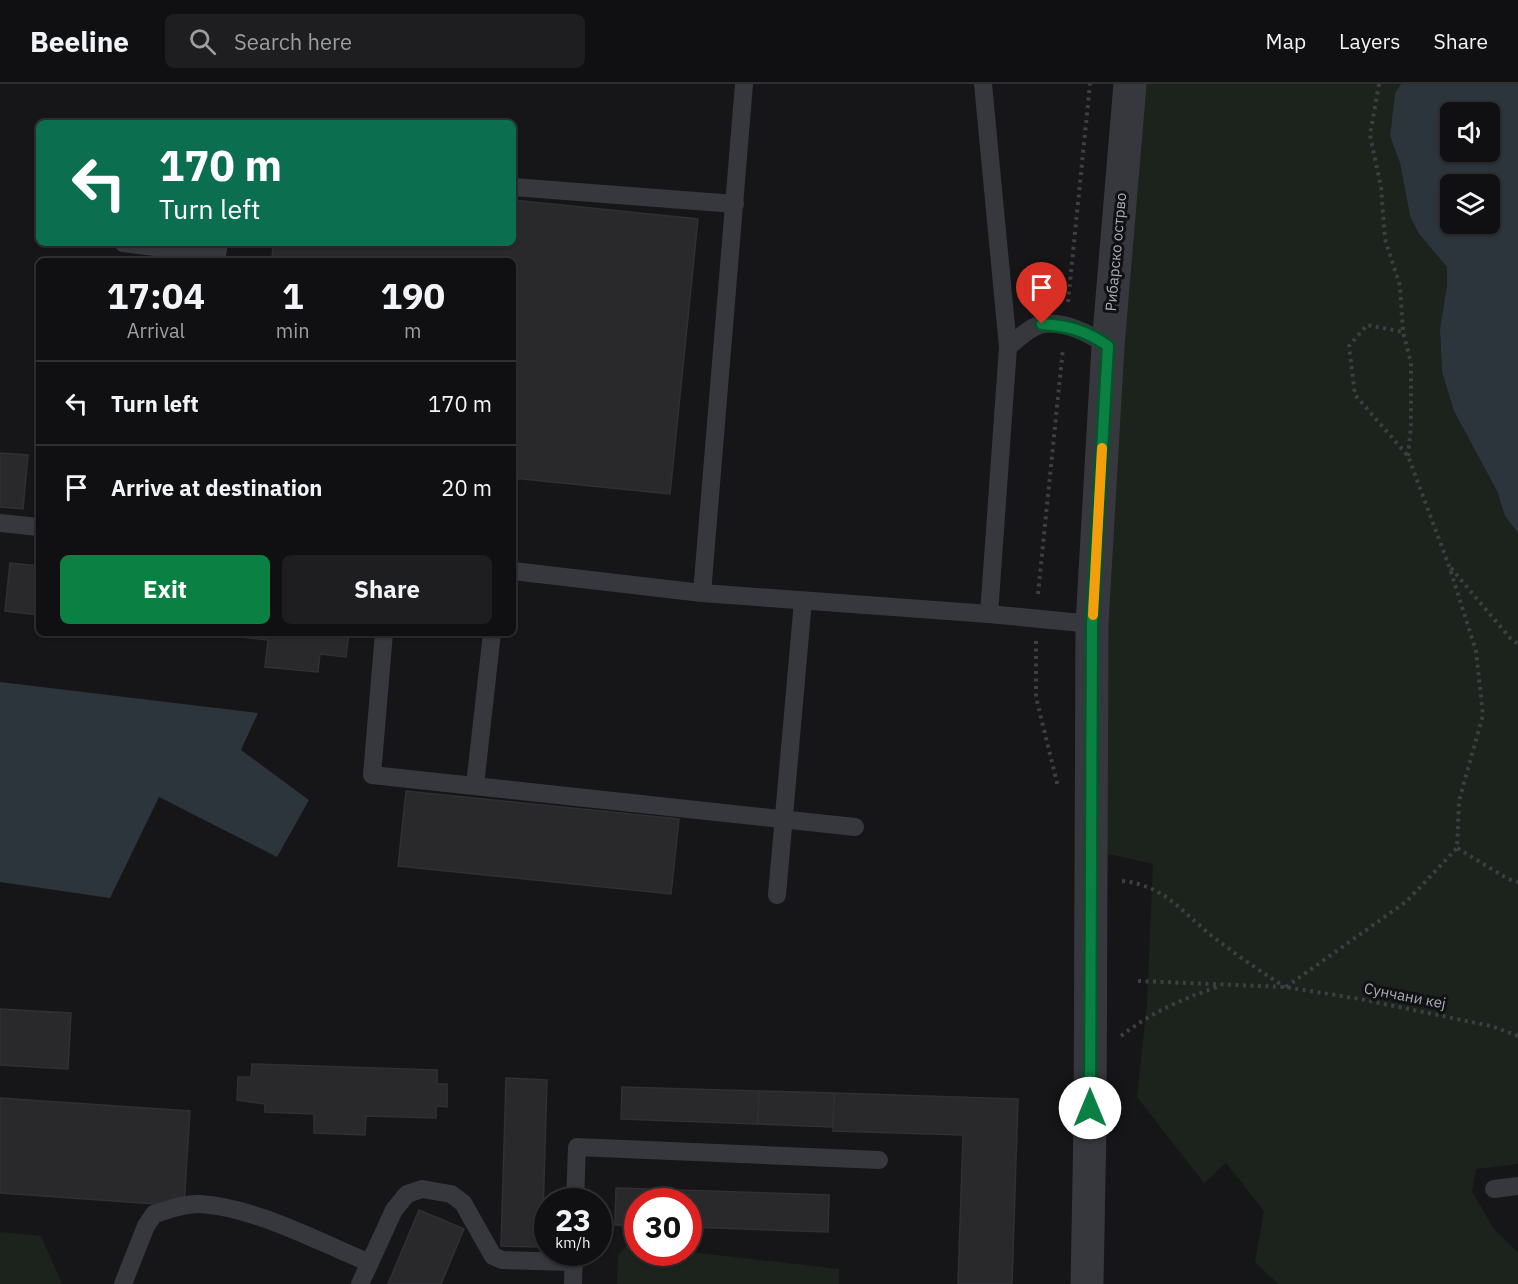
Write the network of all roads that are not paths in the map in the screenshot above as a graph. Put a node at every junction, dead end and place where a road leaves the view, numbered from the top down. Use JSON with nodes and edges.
{"nodes":[{"id":1,"x":744,"y":84,"type":"edge"},
{"id":2,"x":983,"y":84,"type":"edge"},
{"id":3,"x":1130,"y":84,"type":"edge"},
{"id":4,"x":516,"y":187,"type":"edge"},
{"id":5,"x":735,"y":204,"type":"junction"},
{"id":6,"x":146,"y":246,"type":"edge"},
{"id":7,"x":218,"y":246,"type":"edge"},
{"id":8,"x":1108,"y":346,"type":"junction"},
{"id":9,"x":1008,"y":347,"type":"junction"},
{"id":10,"x":0,"y":523,"type":"edge"},
{"id":11,"x":36,"y":527,"type":"edge"},
{"id":12,"x":516,"y":571,"type":"edge"},
{"id":13,"x":702,"y":593,"type":"junction"},
{"id":14,"x":803,"y":601,"type":"junction"},
{"id":15,"x":989,"y":614,"type":"junction"},
{"id":16,"x":1092,"y":624,"type":"junction"},
{"id":17,"x":384,"y":636,"type":"edge"},
{"id":18,"x":492,"y":636,"type":"edge"},
{"id":19,"x":475,"y":785,"type":"junction"},
{"id":20,"x":785,"y":819,"type":"junction"},
{"id":21,"x":855,"y":827,"type":"dead end"},
{"id":22,"x":777,"y":895,"type":"dead end"},
{"id":23,"x":879,"y":1160,"type":"dead end"},
{"id":24,"x":1518,"y":1186,"type":"edge"},
{"id":25,"x":576,"y":1188,"type":"edge"},
{"id":26,"x":1494,"y":1189,"type":"dead end"},
{"id":27,"x":534,"y":1259,"type":"edge"},
{"id":28,"x":370,"y":1263,"type":"junction"},
{"id":29,"x":573,"y":1266,"type":"edge"},
{"id":30,"x":123,"y":1284,"type":"edge"},
{"id":31,"x":360,"y":1284,"type":"edge"},
{"id":32,"x":573,"y":1284,"type":"edge"},
{"id":33,"x":1087,"y":1284,"type":"edge"}],
"edges":[{"from":1,"to":5,"type":"lane"},
{"from":2,"to":9,"type":"lane"},
{"from":3,"to":8,"type":"street","name":"Рибарско острво"},
{"from":4,"to":5,"type":"lane"},
{"from":5,"to":13,"type":"lane"},
{"from":6,"to":7,"type":"lane"},
{"from":8,"to":9,"type":"lane"},
{"from":8,"to":16,"type":"street","name":"Рибарско острво"},
{"from":9,"to":15,"type":"lane"},
{"from":10,"to":11,"type":"lane"},
{"from":12,"to":13,"type":"lane"},
{"from":13,"to":14,"type":"lane"},
{"from":14,"to":15,"type":"lane"},
{"from":14,"to":20,"type":"lane"},
{"from":15,"to":16,"type":"lane"},
{"from":16,"to":33,"type":"street","name":"Рибарско острво"},
{"from":17,"to":19,"type":"lane"},
{"from":18,"to":19,"type":"lane"},
{"from":19,"to":20,"type":"lane"},
{"from":20,"to":21,"type":"lane"},
{"from":20,"to":22,"type":"lane"},
{"from":23,"to":25,"type":"lane"},
{"from":24,"to":26,"type":"lane"},
{"from":27,"to":28,"type":"lane"},
{"from":28,"to":30,"type":"lane"},
{"from":28,"to":31,"type":"lane"},
{"from":29,"to":32,"type":"lane"}]}
